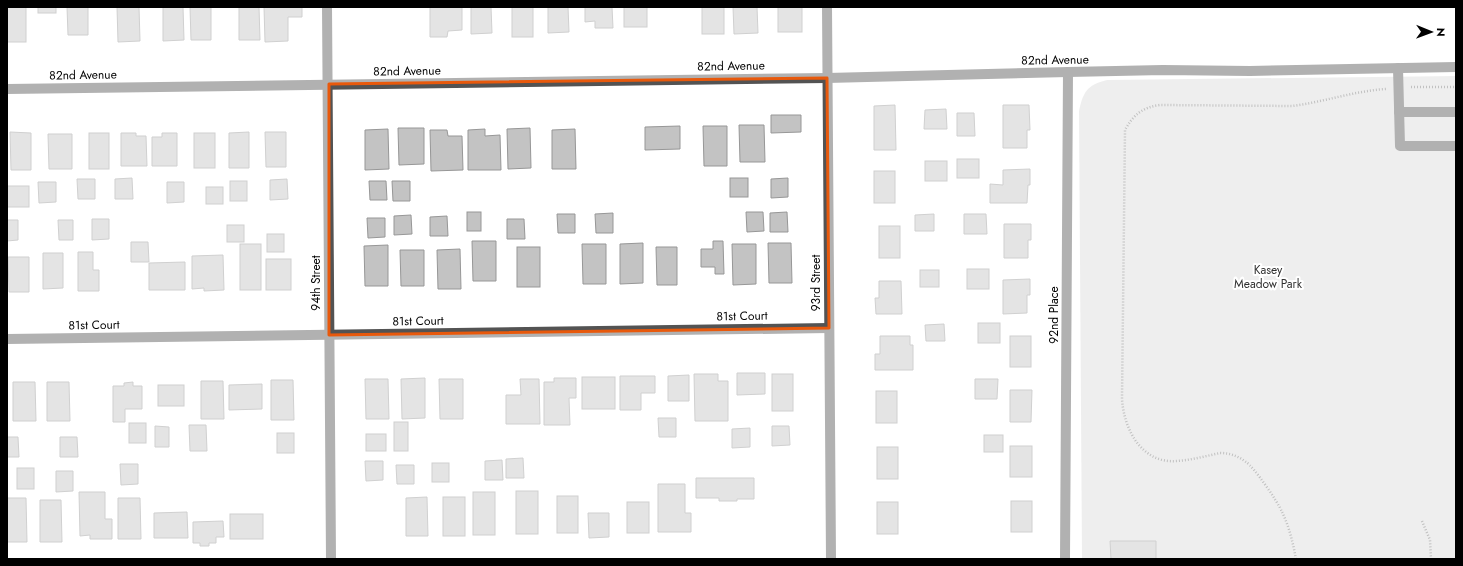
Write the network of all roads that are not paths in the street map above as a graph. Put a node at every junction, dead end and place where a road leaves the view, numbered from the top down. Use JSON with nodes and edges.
{"nodes":[{"id":1,"x":327,"y":7,"type":"edge"},
{"id":2,"x":826,"y":7,"type":"edge"},
{"id":3,"x":1456,"y":67,"type":"edge"},
{"id":4,"x":1398,"y":68,"type":"junction"},
{"id":5,"x":1068,"y":72,"type":"junction"},
{"id":6,"x":827,"y":78,"type":"junction"},
{"id":7,"x":328,"y":84,"type":"junction"},
{"id":8,"x":7,"y":88,"type":"edge"},
{"id":9,"x":1399,"y":112,"type":"junction"},
{"id":10,"x":1456,"y":112,"type":"edge"},
{"id":11,"x":1456,"y":146,"type":"edge"},
{"id":12,"x":829,"y":328,"type":"junction"},
{"id":13,"x":329,"y":335,"type":"junction"},
{"id":14,"x":7,"y":339,"type":"edge"},
{"id":15,"x":331,"y":559,"type":"edge"},
{"id":16,"x":831,"y":559,"type":"edge"},
{"id":17,"x":1065,"y":559,"type":"edge"}],
"edges":[{"from":1,"to":7,"type":"street","name":"94th Street"},
{"from":2,"to":6,"type":"street","name":"93rd Street"},
{"from":3,"to":4,"type":"street","name":"82nd Avenue"},
{"from":4,"to":5,"type":"street","name":"82nd Avenue"},
{"from":4,"to":9,"type":"street"},
{"from":5,"to":6,"type":"street","name":"82nd Avenue"},
{"from":5,"to":17,"type":"street","name":"92nd Place"},
{"from":6,"to":7,"type":"street","name":"82nd Avenue"},
{"from":6,"to":12,"type":"street","name":"93rd Street"},
{"from":7,"to":8,"type":"street","name":"82nd Avenue"},
{"from":7,"to":13,"type":"street","name":"94th Street"},
{"from":9,"to":10,"type":"street"},
{"from":9,"to":11,"type":"street"},
{"from":12,"to":13,"type":"street","name":"81st Court"},
{"from":12,"to":16,"type":"street","name":"93rd Street"},
{"from":13,"to":14,"type":"street","name":"81st Court"},
{"from":13,"to":15,"type":"street","name":"94th Street"}]}
